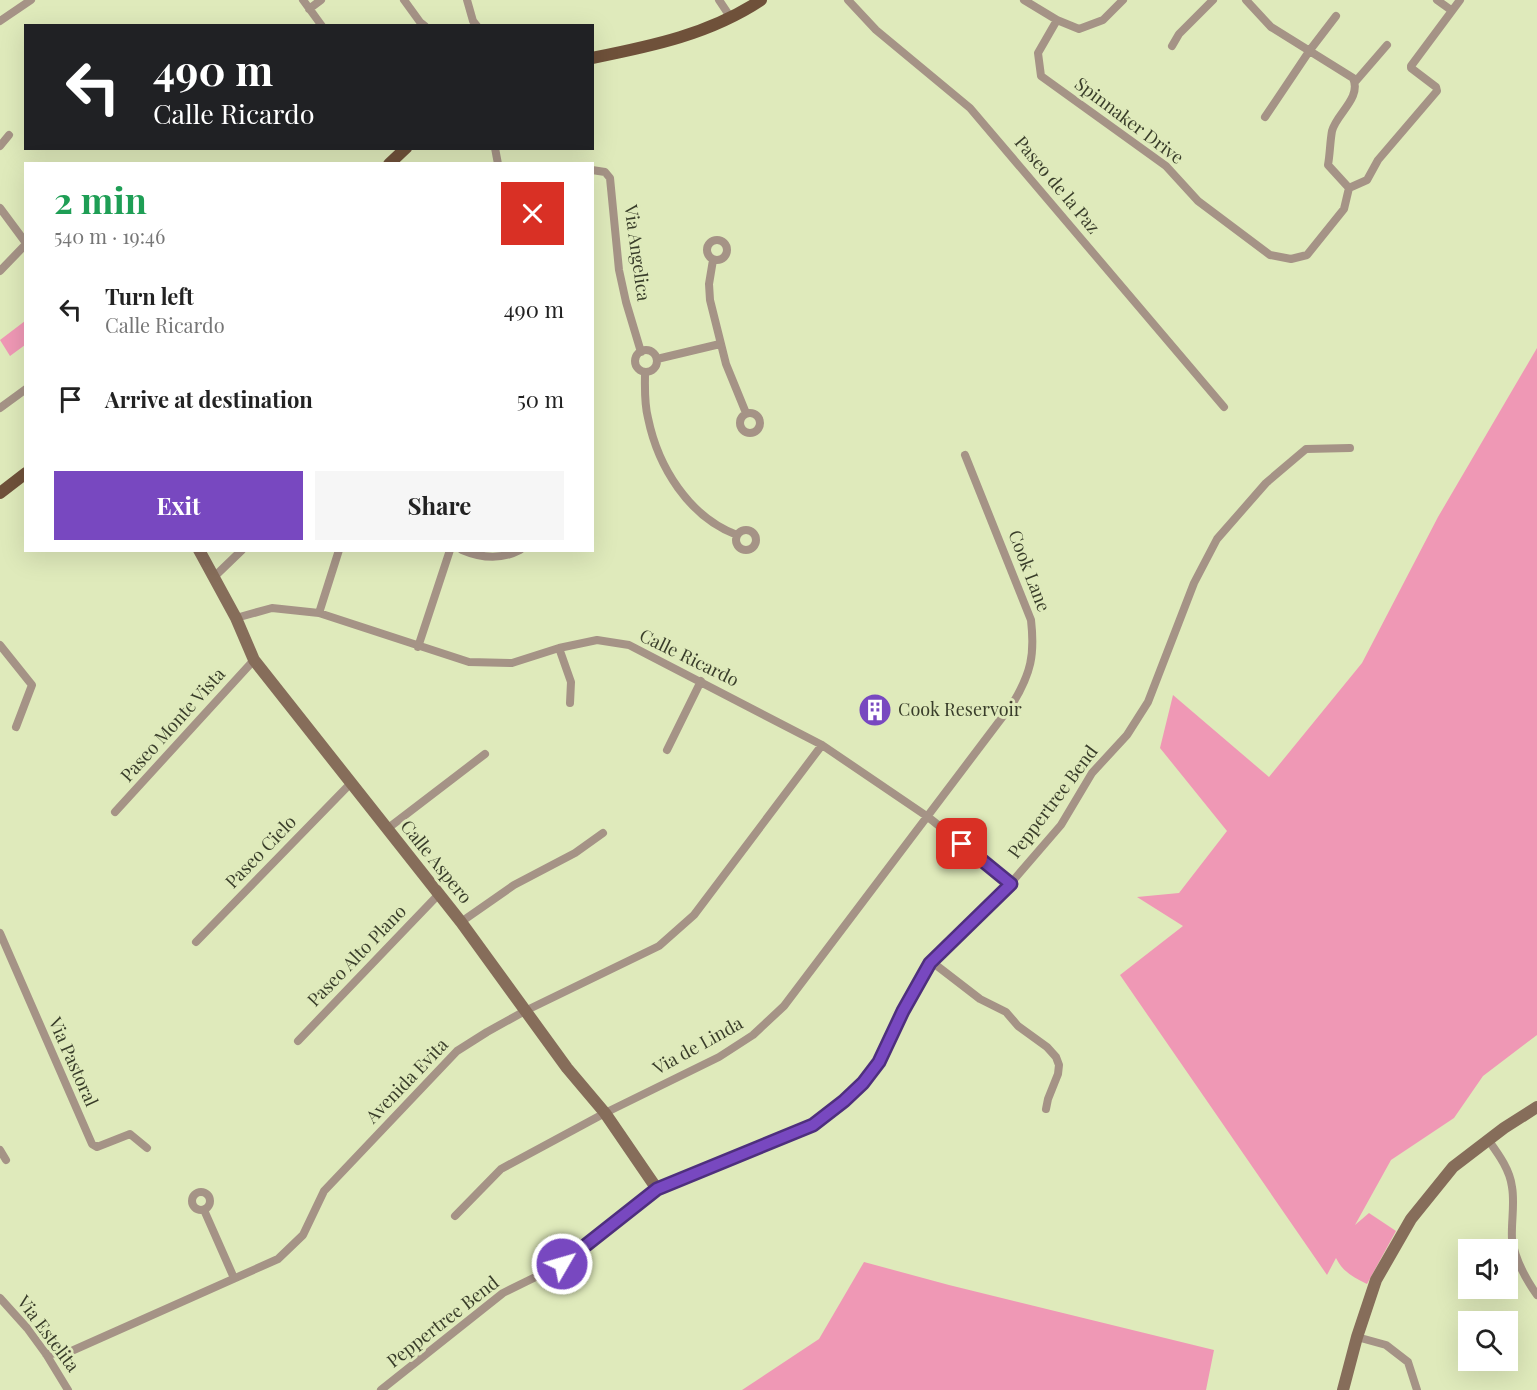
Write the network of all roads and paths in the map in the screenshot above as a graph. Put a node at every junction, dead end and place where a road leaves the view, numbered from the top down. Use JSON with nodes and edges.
{"nodes":[{"id":1,"x":31,"y":0,"type":"edge"},
{"id":2,"x":303,"y":0,"type":"edge"},
{"id":3,"x":321,"y":0,"type":"edge"},
{"id":4,"x":404,"y":0,"type":"edge"},
{"id":5,"x":467,"y":0,"type":"edge"},
{"id":6,"x":719,"y":0,"type":"edge"},
{"id":7,"x":761,"y":0,"type":"edge"},
{"id":8,"x":848,"y":0,"type":"edge"},
{"id":9,"x":1024,"y":0,"type":"edge"},
{"id":10,"x":1123,"y":0,"type":"edge"},
{"id":11,"x":1213,"y":0,"type":"edge"},
{"id":12,"x":1246,"y":0,"type":"edge"},
{"id":13,"x":1437,"y":0,"type":"edge"},
{"id":14,"x":1460,"y":0,"type":"edge"},
{"id":15,"x":309,"y":9,"type":"junction"},
{"id":16,"x":1451,"y":10,"type":"junction"},
{"id":17,"x":1336,"y":16,"type":"dead end"},
{"id":18,"x":731,"y":18,"type":"junction"},
{"id":19,"x":1057,"y":20,"type":"junction"},
{"id":20,"x":0,"y":21,"type":"edge"},
{"id":21,"x":320,"y":24,"type":"edge"},
{"id":22,"x":422,"y":24,"type":"edge"},
{"id":23,"x":474,"y":24,"type":"edge"},
{"id":24,"x":1387,"y":45,"type":"dead end"},
{"id":25,"x":1172,"y":46,"type":"dead end"},
{"id":26,"x":1310,"y":50,"type":"junction"},
{"id":27,"x":594,"y":58,"type":"edge"},
{"id":28,"x":1355,"y":82,"type":"junction"},
{"id":29,"x":1265,"y":117,"type":"dead end"},
{"id":30,"x":9,"y":135,"type":"dead end"},
{"id":31,"x":0,"y":146,"type":"edge"},
{"id":32,"x":404,"y":150,"type":"edge"},
{"id":33,"x":390,"y":162,"type":"edge"},
{"id":34,"x":594,"y":170,"type":"edge"},
{"id":35,"x":1349,"y":188,"type":"junction"},
{"id":36,"x":0,"y":208,"type":"edge"},
{"id":37,"x":24,"y":240,"type":"edge"},
{"id":38,"x":24,"y":245,"type":"edge"},
{"id":39,"x":713,"y":260,"type":"dead end"},
{"id":40,"x":0,"y":271,"type":"edge"},
{"id":41,"x":720,"y":344,"type":"junction"},
{"id":42,"x":641,"y":352,"type":"junction"},
{"id":43,"x":657,"y":359,"type":"junction"},
{"id":44,"x":645,"y":372,"type":"junction"},
{"id":45,"x":24,"y":390,"type":"edge"},
{"id":46,"x":1224,"y":407,"type":"dead end"},
{"id":47,"x":0,"y":408,"type":"edge"},
{"id":48,"x":746,"y":413,"type":"dead end"},
{"id":49,"x":1350,"y":448,"type":"dead end"},
{"id":50,"x":965,"y":455,"type":"dead end"},
{"id":51,"x":24,"y":475,"type":"edge"},
{"id":52,"x":0,"y":493,"type":"edge"},
{"id":53,"x":737,"y":535,"type":"dead end"},
{"id":54,"x":200,"y":552,"type":"edge"},
{"id":55,"x":240,"y":552,"type":"edge"},
{"id":56,"x":338,"y":552,"type":"edge"},
{"id":57,"x":449,"y":552,"type":"edge"},
{"id":58,"x":467,"y":552,"type":"edge"},
{"id":59,"x":516,"y":552,"type":"edge"},
{"id":60,"x":214,"y":577,"type":"junction"},
{"id":61,"x":319,"y":613,"type":"junction"},
{"id":62,"x":236,"y":618,"type":"junction"},
{"id":63,"x":0,"y":645,"type":"edge"},
{"id":64,"x":418,"y":647,"type":"junction"},
{"id":65,"x":559,"y":648,"type":"junction"},
{"id":66,"x":254,"y":660,"type":"junction"},
{"id":67,"x":701,"y":681,"type":"junction"},
{"id":68,"x":570,"y":703,"type":"dead end"},
{"id":69,"x":16,"y":727,"type":"dead end"},
{"id":70,"x":822,"y":745,"type":"junction"},
{"id":71,"x":668,"y":750,"type":"dead end"},
{"id":72,"x":485,"y":754,"type":"dead end"},
{"id":73,"x":350,"y":784,"type":"junction"},
{"id":74,"x":115,"y":812,"type":"dead end"},
{"id":75,"x":928,"y":817,"type":"junction"},
{"id":76,"x":387,"y":829,"type":"junction"},
{"id":77,"x":603,"y":833,"type":"dead end"},
{"id":78,"x":1011,"y":884,"type":"junction"},
{"id":79,"x":439,"y":894,"type":"junction"},
{"id":80,"x":461,"y":922,"type":"junction"},
{"id":81,"x":0,"y":933,"type":"edge"},
{"id":82,"x":196,"y":942,"type":"dead end"},
{"id":83,"x":932,"y":962,"type":"junction"},
{"id":84,"x":525,"y":1011,"type":"junction"},
{"id":85,"x":298,"y":1041,"type":"dead end"},
{"id":86,"x":1537,"y":1107,"type":"edge"},
{"id":87,"x":1046,"y":1110,"type":"dead end"},
{"id":88,"x":605,"y":1113,"type":"junction"},
{"id":89,"x":1489,"y":1141,"type":"junction"},
{"id":90,"x":147,"y":1148,"type":"dead end"},
{"id":91,"x":0,"y":1150,"type":"edge"},
{"id":92,"x":6,"y":1160,"type":"dead end"},
{"id":93,"x":657,"y":1189,"type":"junction"},
{"id":94,"x":204,"y":1210,"type":"dead end"},
{"id":95,"x":455,"y":1216,"type":"dead end"},
{"id":96,"x":234,"y":1278,"type":"junction"},
{"id":97,"x":1537,"y":1295,"type":"edge"},
{"id":98,"x":0,"y":1298,"type":"edge"},
{"id":99,"x":1357,"y":1337,"type":"junction"},
{"id":100,"x":46,"y":1353,"type":"junction"},
{"id":101,"x":68,"y":1390,"type":"edge"},
{"id":102,"x":381,"y":1390,"type":"edge"},
{"id":103,"x":1343,"y":1390,"type":"edge"},
{"id":104,"x":1417,"y":1390,"type":"edge"}],
"edges":[{"from":1,"to":20,"type":"street"},
{"from":2,"to":15,"type":"street"},
{"from":3,"to":15,"type":"street"},
{"from":4,"to":22,"type":"street"},
{"from":5,"to":23,"type":"street"},
{"from":6,"to":18,"type":"street"},
{"from":7,"to":18,"type":"main road"},
{"from":8,"to":46,"type":"street","name":"Paseo de la Paz"},
{"from":9,"to":19,"type":"street"},
{"from":10,"to":19,"type":"street"},
{"from":11,"to":25,"type":"street"},
{"from":12,"to":26,"type":"street"},
{"from":13,"to":16,"type":"street"},
{"from":14,"to":16,"type":"street"},
{"from":15,"to":21,"type":"street"},
{"from":16,"to":35,"type":"street"},
{"from":17,"to":26,"type":"street"},
{"from":18,"to":27,"type":"main road"},
{"from":19,"to":35,"type":"street","name":"Spinnaker Drive"},
{"from":24,"to":28,"type":"street"},
{"from":26,"to":28,"type":"street"},
{"from":26,"to":29,"type":"street"},
{"from":28,"to":35,"type":"street"},
{"from":30,"to":31,"type":"street"},
{"from":32,"to":33,"type":"main road"},
{"from":34,"to":42,"type":"street","name":"Via Angelica"},
{"from":36,"to":37,"type":"street"},
{"from":38,"to":40,"type":"street"},
{"from":39,"to":41,"type":"street"},
{"from":41,"to":43,"type":"street"},
{"from":41,"to":48,"type":"street"},
{"from":42,"to":43,"type":"street"},
{"from":42,"to":44,"type":"street","name":"Via Angelica"},
{"from":43,"to":44,"type":"street"},
{"from":44,"to":53,"type":"street","name":"Via Angelica"},
{"from":45,"to":47,"type":"street"},
{"from":49,"to":78,"type":"street","name":"Peppertree Bend"},
{"from":50,"to":75,"type":"street","name":"Cook Lane"},
{"from":51,"to":52,"type":"main road"},
{"from":54,"to":60,"type":"street","name":"Calle Aspero"},
{"from":55,"to":60,"type":"street"},
{"from":56,"to":61,"type":"street"},
{"from":57,"to":64,"type":"street"},
{"from":58,"to":59,"type":"street"},
{"from":60,"to":62,"type":"street","name":"Calle Aspero"},
{"from":61,"to":62,"type":"street","name":"Calle Ricardo"},
{"from":61,"to":64,"type":"street","name":"Calle Ricardo"},
{"from":62,"to":66,"type":"street","name":"Calle Aspero"},
{"from":63,"to":69,"type":"street"},
{"from":64,"to":65,"type":"street","name":"Calle Ricardo"},
{"from":65,"to":67,"type":"street","name":"Calle Ricardo"},
{"from":65,"to":68,"type":"street"},
{"from":66,"to":73,"type":"street","name":"Calle Aspero"},
{"from":66,"to":74,"type":"street","name":"Paseo Monte Vista"},
{"from":67,"to":70,"type":"street","name":"Calle Ricardo"},
{"from":67,"to":71,"type":"street"},
{"from":70,"to":75,"type":"street","name":"Calle Ricardo"},
{"from":70,"to":84,"type":"street","name":"Avenida Evita"},
{"from":72,"to":76,"type":"street"},
{"from":73,"to":76,"type":"street","name":"Calle Aspero"},
{"from":73,"to":82,"type":"street","name":"Paseo Cielo"},
{"from":75,"to":78,"type":"street","name":"Calle Ricardo"},
{"from":75,"to":88,"type":"street","name":"Via de Linda"},
{"from":76,"to":79,"type":"street","name":"Calle Aspero"},
{"from":77,"to":80,"type":"street"},
{"from":78,"to":83,"type":"street","name":"Peppertree Bend"},
{"from":79,"to":80,"type":"street","name":"Calle Aspero"},
{"from":79,"to":85,"type":"street","name":"Paseo Alto Plano"},
{"from":80,"to":84,"type":"street","name":"Calle Aspero"},
{"from":81,"to":90,"type":"street","name":"Via Pastoral"},
{"from":83,"to":87,"type":"street"},
{"from":83,"to":93,"type":"street","name":"Peppertree Bend"},
{"from":84,"to":88,"type":"street","name":"Calle Aspero"},
{"from":84,"to":96,"type":"street","name":"Avenida Evita"},
{"from":86,"to":89,"type":"street"},
{"from":88,"to":93,"type":"street","name":"Calle Aspero"},
{"from":88,"to":95,"type":"street","name":"Via de Linda"},
{"from":89,"to":97,"type":"street"},
{"from":89,"to":99,"type":"street"},
{"from":91,"to":92,"type":"street"},
{"from":93,"to":102,"type":"street","name":"Peppertree Bend"},
{"from":94,"to":96,"type":"street"},
{"from":96,"to":100,"type":"street","name":"Avenida Evita"},
{"from":98,"to":100,"type":"street","name":"Via Estelita"},
{"from":99,"to":103,"type":"street"},
{"from":99,"to":104,"type":"street"},
{"from":100,"to":101,"type":"street","name":"Via Estelita"}]}
